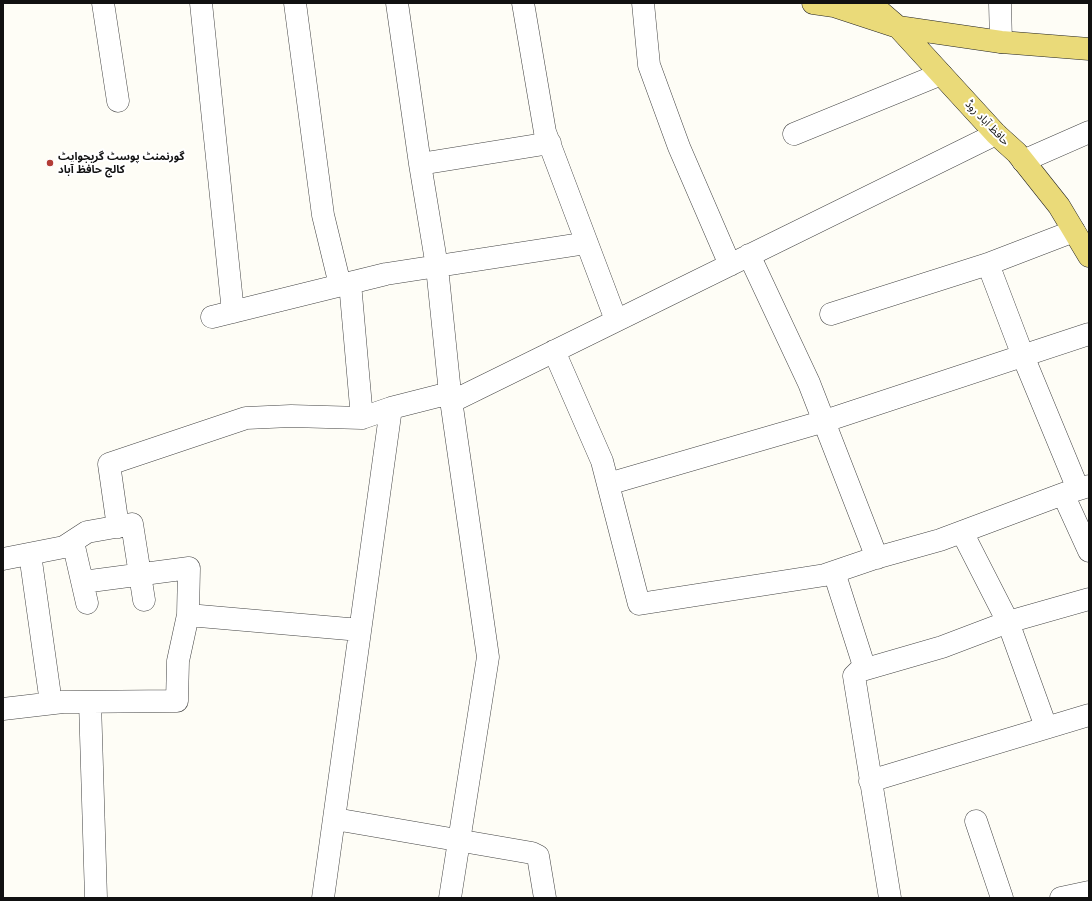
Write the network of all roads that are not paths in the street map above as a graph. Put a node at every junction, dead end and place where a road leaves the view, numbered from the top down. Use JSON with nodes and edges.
{"nodes":[{"id":1,"x":103,"y":3,"type":"edge"},
{"id":2,"x":201,"y":3,"type":"edge"},
{"id":3,"x":295,"y":3,"type":"edge"},
{"id":4,"x":397,"y":3,"type":"edge"},
{"id":5,"x":523,"y":3,"type":"edge"},
{"id":6,"x":643,"y":3,"type":"edge"},
{"id":7,"x":813,"y":3,"type":"edge"},
{"id":8,"x":870,"y":3,"type":"edge"},
{"id":9,"x":1000,"y":3,"type":"edge"},
{"id":10,"x":898,"y":27,"type":"junction"},
{"id":11,"x":1001,"y":42,"type":"junction"},
{"id":12,"x":1089,"y":49,"type":"edge"},
{"id":13,"x":941,"y":74,"type":"junction"},
{"id":14,"x":118,"y":101,"type":"dead end"},
{"id":15,"x":1089,"y":132,"type":"edge"},
{"id":16,"x":794,"y":134,"type":"dead end"},
{"id":17,"x":996,"y":134,"type":"junction"},
{"id":18,"x":550,"y":143,"type":"junction"},
{"id":19,"x":1023,"y":161,"type":"junction"},
{"id":20,"x":420,"y":164,"type":"junction"},
{"id":21,"x":1074,"y":231,"type":"junction"},
{"id":22,"x":587,"y":242,"type":"junction"},
{"id":23,"x":749,"y":255,"type":"junction"},
{"id":24,"x":1089,"y":256,"type":"edge"},
{"id":25,"x":730,"y":264,"type":"junction"},
{"id":26,"x":988,"y":264,"type":"junction"},
{"id":27,"x":438,"y":267,"type":"junction"},
{"id":28,"x":345,"y":284,"type":"junction"},
{"id":29,"x":234,"y":312,"type":"junction"},
{"id":30,"x":831,"y":314,"type":"dead end"},
{"id":31,"x":212,"y":317,"type":"dead end"},
{"id":32,"x":616,"y":320,"type":"junction"},
{"id":33,"x":1089,"y":334,"type":"edge"},
{"id":34,"x":554,"y":351,"type":"junction"},
{"id":35,"x":1023,"y":356,"type":"junction"},
{"id":36,"x":450,"y":398,"type":"junction"},
{"id":37,"x":391,"y":408,"type":"junction"},
{"id":38,"x":362,"y":418,"type":"junction"},
{"id":39,"x":825,"y":421,"type":"junction"},
{"id":40,"x":608,"y":484,"type":"junction"},
{"id":41,"x":1076,"y":490,"type":"edge"},
{"id":42,"x":118,"y":527,"type":"junction"},
{"id":43,"x":962,"y":532,"type":"junction"},
{"id":44,"x":73,"y":542,"type":"junction"},
{"id":45,"x":1089,"y":551,"type":"edge"},
{"id":46,"x":30,"y":554,"type":"junction"},
{"id":47,"x":877,"y":558,"type":"junction"},
{"id":48,"x":3,"y":560,"type":"edge"},
{"id":49,"x":834,"y":572,"type":"junction"},
{"id":50,"x":140,"y":575,"type":"junction"},
{"id":51,"x":1089,"y":599,"type":"edge"},
{"id":52,"x":144,"y":600,"type":"dead end"},
{"id":53,"x":188,"y":615,"type":"junction"},
{"id":54,"x":1008,"y":622,"type":"junction"},
{"id":55,"x":360,"y":630,"type":"junction"},
{"id":56,"x":859,"y":671,"type":"junction"},
{"id":57,"x":90,"y":702,"type":"junction"},
{"id":58,"x":51,"y":703,"type":"junction"},
{"id":59,"x":3,"y":709,"type":"edge"},
{"id":60,"x":1089,"y":715,"type":"edge"},
{"id":61,"x":1046,"y":727,"type":"junction"},
{"id":62,"x":870,"y":781,"type":"junction"},
{"id":63,"x":335,"y":819,"type":"junction"},
{"id":64,"x":976,"y":821,"type":"dead end"},
{"id":65,"x":458,"y":840,"type":"junction"},
{"id":66,"x":96,"y":898,"type":"edge"},
{"id":67,"x":323,"y":898,"type":"edge"},
{"id":68,"x":450,"y":898,"type":"edge"},
{"id":69,"x":545,"y":898,"type":"edge"},
{"id":70,"x":890,"y":898,"type":"edge"},
{"id":71,"x":1002,"y":898,"type":"edge"}],
"edges":[{"from":1,"to":14,"type":"street"},
{"from":2,"to":29,"type":"street"},
{"from":3,"to":28,"type":"street"},
{"from":4,"to":20,"type":"street"},
{"from":5,"to":18,"type":"street"},
{"from":6,"to":25,"type":"street"},
{"from":7,"to":10,"type":"main road"},
{"from":8,"to":10,"type":"main road","name":"حافظ آباد روڈ"},
{"from":9,"to":11,"type":"street"},
{"from":10,"to":11,"type":"main road"},
{"from":10,"to":13,"type":"main road","name":"حافظ آباد روڈ"},
{"from":11,"to":12,"type":"main road"},
{"from":13,"to":16,"type":"street"},
{"from":13,"to":17,"type":"main road","name":"حافظ آباد روڈ"},
{"from":15,"to":19,"type":"street"},
{"from":17,"to":19,"type":"main road","name":"حافظ آباد روڈ"},
{"from":17,"to":23,"type":"street"},
{"from":18,"to":20,"type":"street"},
{"from":18,"to":22,"type":"street"},
{"from":19,"to":21,"type":"main road","name":"حافظ آباد روڈ"},
{"from":20,"to":27,"type":"street"},
{"from":21,"to":24,"type":"main road","name":"حافظ آباد روڈ"},
{"from":21,"to":26,"type":"street"},
{"from":22,"to":27,"type":"street"},
{"from":22,"to":32,"type":"street"},
{"from":23,"to":25,"type":"street"},
{"from":23,"to":39,"type":"street"},
{"from":25,"to":32,"type":"street"},
{"from":26,"to":30,"type":"street"},
{"from":26,"to":35,"type":"street"},
{"from":27,"to":28,"type":"street"},
{"from":27,"to":36,"type":"street"},
{"from":28,"to":29,"type":"street"},
{"from":28,"to":38,"type":"street"},
{"from":29,"to":31,"type":"street"},
{"from":32,"to":34,"type":"street"},
{"from":33,"to":35,"type":"street"},
{"from":34,"to":36,"type":"street"},
{"from":34,"to":40,"type":"street"},
{"from":35,"to":39,"type":"street"},
{"from":35,"to":41,"type":"street"},
{"from":36,"to":37,"type":"street"},
{"from":36,"to":65,"type":"street"},
{"from":37,"to":38,"type":"street"},
{"from":37,"to":55,"type":"street"},
{"from":38,"to":42,"type":"street"},
{"from":39,"to":40,"type":"street"},
{"from":39,"to":47,"type":"street"},
{"from":40,"to":49,"type":"street"},
{"from":41,"to":43,"type":"street"},
{"from":41,"to":45,"type":"street"},
{"from":42,"to":44,"type":"street"},
{"from":42,"to":50,"type":"street"},
{"from":43,"to":47,"type":"street"},
{"from":43,"to":54,"type":"street"},
{"from":44,"to":46,"type":"street"},
{"from":44,"to":50,"type":"street"},
{"from":46,"to":48,"type":"street"},
{"from":46,"to":58,"type":"street"},
{"from":47,"to":49,"type":"street"},
{"from":49,"to":56,"type":"street"},
{"from":50,"to":52,"type":"street"},
{"from":50,"to":53,"type":"street"},
{"from":51,"to":54,"type":"street"},
{"from":53,"to":55,"type":"street"},
{"from":53,"to":57,"type":"street"},
{"from":54,"to":56,"type":"street"},
{"from":54,"to":61,"type":"street"},
{"from":55,"to":63,"type":"street"},
{"from":56,"to":62,"type":"street"},
{"from":57,"to":58,"type":"street"},
{"from":57,"to":66,"type":"street"},
{"from":58,"to":59,"type":"street"},
{"from":60,"to":61,"type":"street"},
{"from":61,"to":62,"type":"street"},
{"from":62,"to":70,"type":"street"},
{"from":63,"to":65,"type":"street"},
{"from":63,"to":67,"type":"street"},
{"from":64,"to":71,"type":"street"},
{"from":65,"to":68,"type":"street"},
{"from":65,"to":69,"type":"street"}]}
